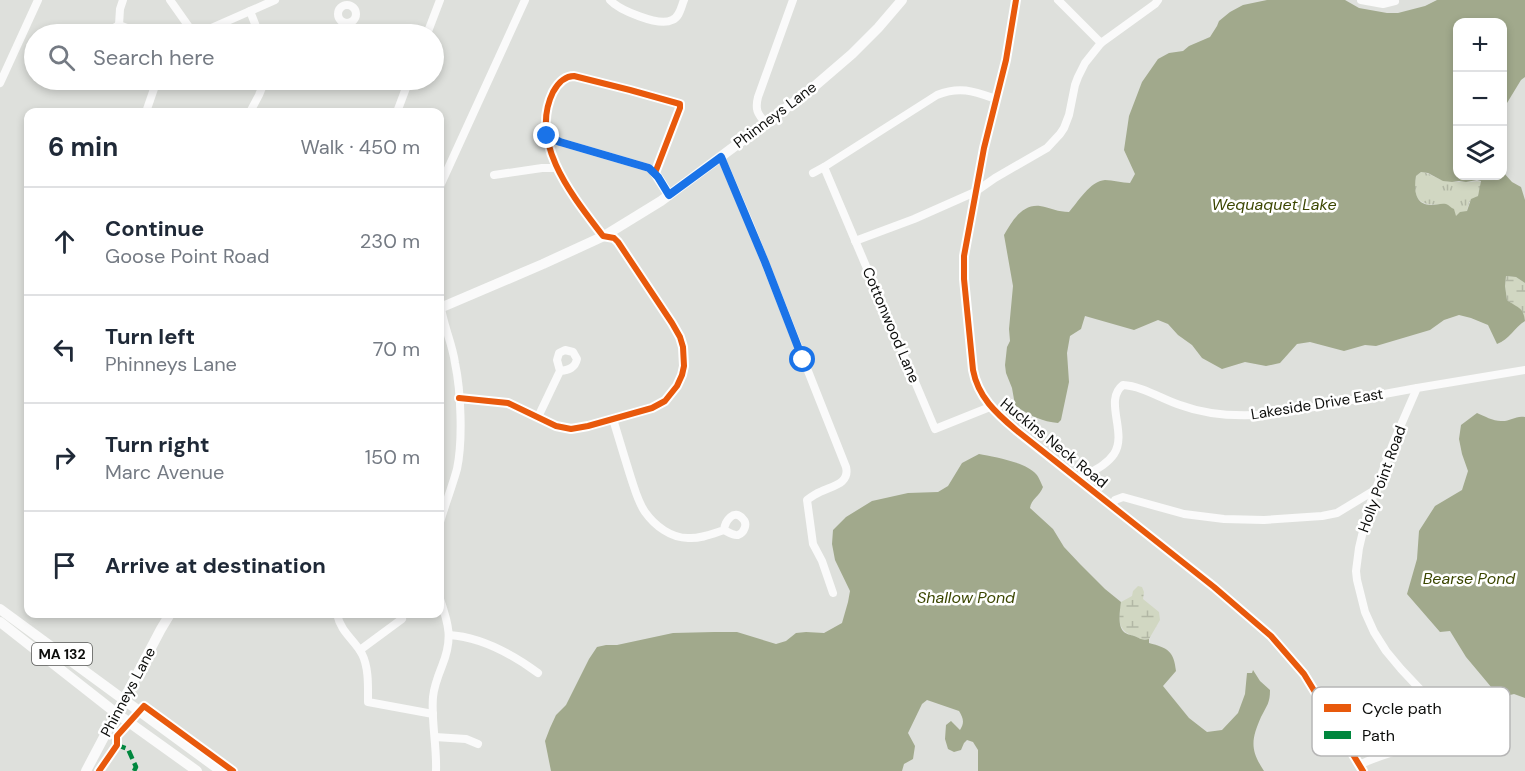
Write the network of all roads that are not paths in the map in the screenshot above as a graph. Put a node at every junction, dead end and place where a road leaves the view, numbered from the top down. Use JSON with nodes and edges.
{"nodes":[{"id":1,"x":38,"y":0,"type":"edge"},
{"id":2,"x":123,"y":0,"type":"edge"},
{"id":3,"x":170,"y":0,"type":"edge"},
{"id":4,"x":275,"y":0,"type":"edge"},
{"id":5,"x":440,"y":0,"type":"edge"},
{"id":6,"x":524,"y":0,"type":"edge"},
{"id":7,"x":610,"y":0,"type":"edge"},
{"id":8,"x":684,"y":0,"type":"edge"},
{"id":9,"x":793,"y":0,"type":"edge"},
{"id":10,"x":902,"y":0,"type":"edge"},
{"id":11,"x":1016,"y":0,"type":"edge"},
{"id":12,"x":1058,"y":0,"type":"edge"},
{"id":13,"x":1158,"y":0,"type":"edge"},
{"id":14,"x":1361,"y":0,"type":"edge"},
{"id":15,"x":1395,"y":1,"type":"edge"},
{"id":16,"x":250,"y":11,"type":"junction"},
{"id":17,"x":27,"y":24,"type":"edge"},
{"id":18,"x":119,"y":24,"type":"edge"},
{"id":19,"x":188,"y":24,"type":"edge"},
{"id":20,"x":219,"y":24,"type":"edge"},
{"id":21,"x":255,"y":24,"type":"edge"},
{"id":22,"x":431,"y":24,"type":"edge"},
{"id":23,"x":24,"y":31,"type":"edge"},
{"id":24,"x":1101,"y":43,"type":"junction"},
{"id":25,"x":0,"y":83,"type":"edge"},
{"id":26,"x":154,"y":90,"type":"edge"},
{"id":27,"x":261,"y":90,"type":"edge"},
{"id":28,"x":405,"y":90,"type":"edge"},
{"id":29,"x":996,"y":99,"type":"junction"},
{"id":30,"x":147,"y":108,"type":"edge"},
{"id":31,"x":252,"y":108,"type":"edge"},
{"id":32,"x":398,"y":108,"type":"edge"},
{"id":33,"x":766,"y":123,"type":"junction"},
{"id":34,"x":547,"y":136,"type":"junction"},
{"id":35,"x":721,"y":157,"type":"junction"},
{"id":36,"x":824,"y":167,"type":"junction"},
{"id":37,"x":558,"y":168,"type":"junction"},
{"id":38,"x":655,"y":173,"type":"junction"},
{"id":39,"x":813,"y":173,"type":"dead end"},
{"id":40,"x":494,"y":175,"type":"dead end"},
{"id":41,"x":444,"y":177,"type":"edge"},
{"id":42,"x":975,"y":192,"type":"junction"},
{"id":43,"x":669,"y":195,"type":"junction"},
{"id":44,"x":603,"y":236,"type":"junction"},
{"id":45,"x":855,"y":241,"type":"junction"},
{"id":46,"x":444,"y":306,"type":"edge"},
{"id":47,"x":444,"y":322,"type":"edge"},
{"id":48,"x":1525,"y":370,"type":"edge"},
{"id":49,"x":560,"y":371,"type":"dead end"},
{"id":50,"x":1417,"y":388,"type":"junction"},
{"id":51,"x":459,"y":398,"type":"junction"},
{"id":52,"x":990,"y":407,"type":"junction"},
{"id":53,"x":538,"y":417,"type":"junction"},
{"id":54,"x":613,"y":419,"type":"junction"},
{"id":55,"x":1078,"y":480,"type":"junction"},
{"id":56,"x":1375,"y":490,"type":"junction"},
{"id":57,"x":1112,"y":506,"type":"junction"},
{"id":58,"x":444,"y":509,"type":"edge"},
{"id":59,"x":724,"y":530,"type":"dead end"},
{"id":60,"x":833,"y":594,"type":"dead end"},
{"id":61,"x":0,"y":609,"type":"edge"},
{"id":62,"x":444,"y":610,"type":"edge"},
{"id":63,"x":167,"y":618,"type":"edge"},
{"id":64,"x":339,"y":618,"type":"edge"},
{"id":65,"x":402,"y":619,"type":"dead end"},
{"id":66,"x":0,"y":622,"type":"edge"},
{"id":67,"x":449,"y":634,"type":"junction"},
{"id":68,"x":360,"y":651,"type":"junction"},
{"id":69,"x":538,"y":673,"type":"dead end"},
{"id":70,"x":1312,"y":687,"type":"edge"},
{"id":71,"x":1418,"y":687,"type":"edge"},
{"id":72,"x":124,"y":699,"type":"junction"},
{"id":73,"x":116,"y":713,"type":"junction"},
{"id":74,"x":433,"y":714,"type":"junction"},
{"id":75,"x":435,"y":737,"type":"junction"},
{"id":76,"x":477,"y":744,"type":"dead end"},
{"id":77,"x":1379,"y":756,"type":"edge"},
{"id":78,"x":1361,"y":768,"type":"edge"},
{"id":79,"x":86,"y":771,"type":"edge"},
{"id":80,"x":197,"y":771,"type":"edge"},
{"id":81,"x":221,"y":771,"type":"edge"},
{"id":82,"x":436,"y":771,"type":"edge"}],
"edges":[{"from":1,"to":17,"type":"street"},
{"from":2,"to":18,"type":"street"},
{"from":3,"to":19,"type":"street"},
{"from":4,"to":16,"type":"street"},
{"from":5,"to":22,"type":"street"},
{"from":6,"to":41,"type":"street"},
{"from":7,"to":8,"type":"street"},
{"from":9,"to":33,"type":"street"},
{"from":10,"to":33,"type":"main road","name":"Phinneys Lane"},
{"from":11,"to":29,"type":"street","name":"Huckins Neck Road"},
{"from":12,"to":24,"type":"street"},
{"from":13,"to":24,"type":"street"},
{"from":14,"to":15,"type":"street"},
{"from":16,"to":20,"type":"street"},
{"from":16,"to":21,"type":"street"},
{"from":23,"to":25,"type":"street"},
{"from":24,"to":42,"type":"street"},
{"from":26,"to":30,"type":"street"},
{"from":27,"to":31,"type":"street"},
{"from":28,"to":32,"type":"street"},
{"from":29,"to":36,"type":"street"},
{"from":29,"to":42,"type":"street","name":"Huckins Neck Road"},
{"from":33,"to":35,"type":"main road","name":"Phinneys Lane"},
{"from":34,"to":37,"type":"street"},
{"from":34,"to":38,"type":"street"},
{"from":34,"to":38,"type":"street"},
{"from":35,"to":43,"type":"main road","name":"Phinneys Lane"},
{"from":35,"to":60,"type":"street"},
{"from":36,"to":39,"type":"street"},
{"from":36,"to":45,"type":"street","name":"Cottonwood Lane"},
{"from":37,"to":40,"type":"street"},
{"from":37,"to":44,"type":"street"},
{"from":38,"to":43,"type":"street"},
{"from":42,"to":45,"type":"street"},
{"from":42,"to":52,"type":"street","name":"Huckins Neck Road"},
{"from":43,"to":44,"type":"main road","name":"Phinneys Lane"},
{"from":44,"to":46,"type":"main road","name":"Phinneys Lane"},
{"from":44,"to":54,"type":"street"},
{"from":45,"to":52,"type":"street","name":"Cottonwood Lane"},
{"from":47,"to":51,"type":"street"},
{"from":48,"to":50,"type":"street"},
{"from":49,"to":53,"type":"street"},
{"from":50,"to":55,"type":"street","name":"Lakeside Drive East"},
{"from":50,"to":56,"type":"street","name":"Holly Point Road"},
{"from":51,"to":53,"type":"street"},
{"from":51,"to":58,"type":"street"},
{"from":52,"to":55,"type":"street","name":"Huckins Neck Road"},
{"from":53,"to":54,"type":"street"},
{"from":54,"to":59,"type":"street"},
{"from":55,"to":57,"type":"street","name":"Huckins Neck Road"},
{"from":56,"to":57,"type":"street"},
{"from":56,"to":71,"type":"street","name":"Holly Point Road"},
{"from":57,"to":70,"type":"street","name":"Huckins Neck Road"},
{"from":61,"to":72,"type":"main road","number":"MA 132"},
{"from":62,"to":67,"type":"street"},
{"from":63,"to":72,"type":"main road","name":"Phinneys Lane"},
{"from":64,"to":68,"type":"street"},
{"from":65,"to":68,"type":"street"},
{"from":66,"to":73,"type":"main road","number":"MA 132"},
{"from":67,"to":69,"type":"street"},
{"from":67,"to":74,"type":"street"},
{"from":68,"to":74,"type":"street"},
{"from":72,"to":73,"type":"main road","name":"Phinneys Lane"},
{"from":72,"to":81,"type":"main road","number":"MA 132"},
{"from":73,"to":79,"type":"main road","name":"Phinneys Lane"},
{"from":73,"to":80,"type":"main road","number":"MA 132"},
{"from":74,"to":75,"type":"street"},
{"from":75,"to":76,"type":"street"},
{"from":75,"to":82,"type":"street"},
{"from":77,"to":78,"type":"street","name":"Holly Point Road"}]}
